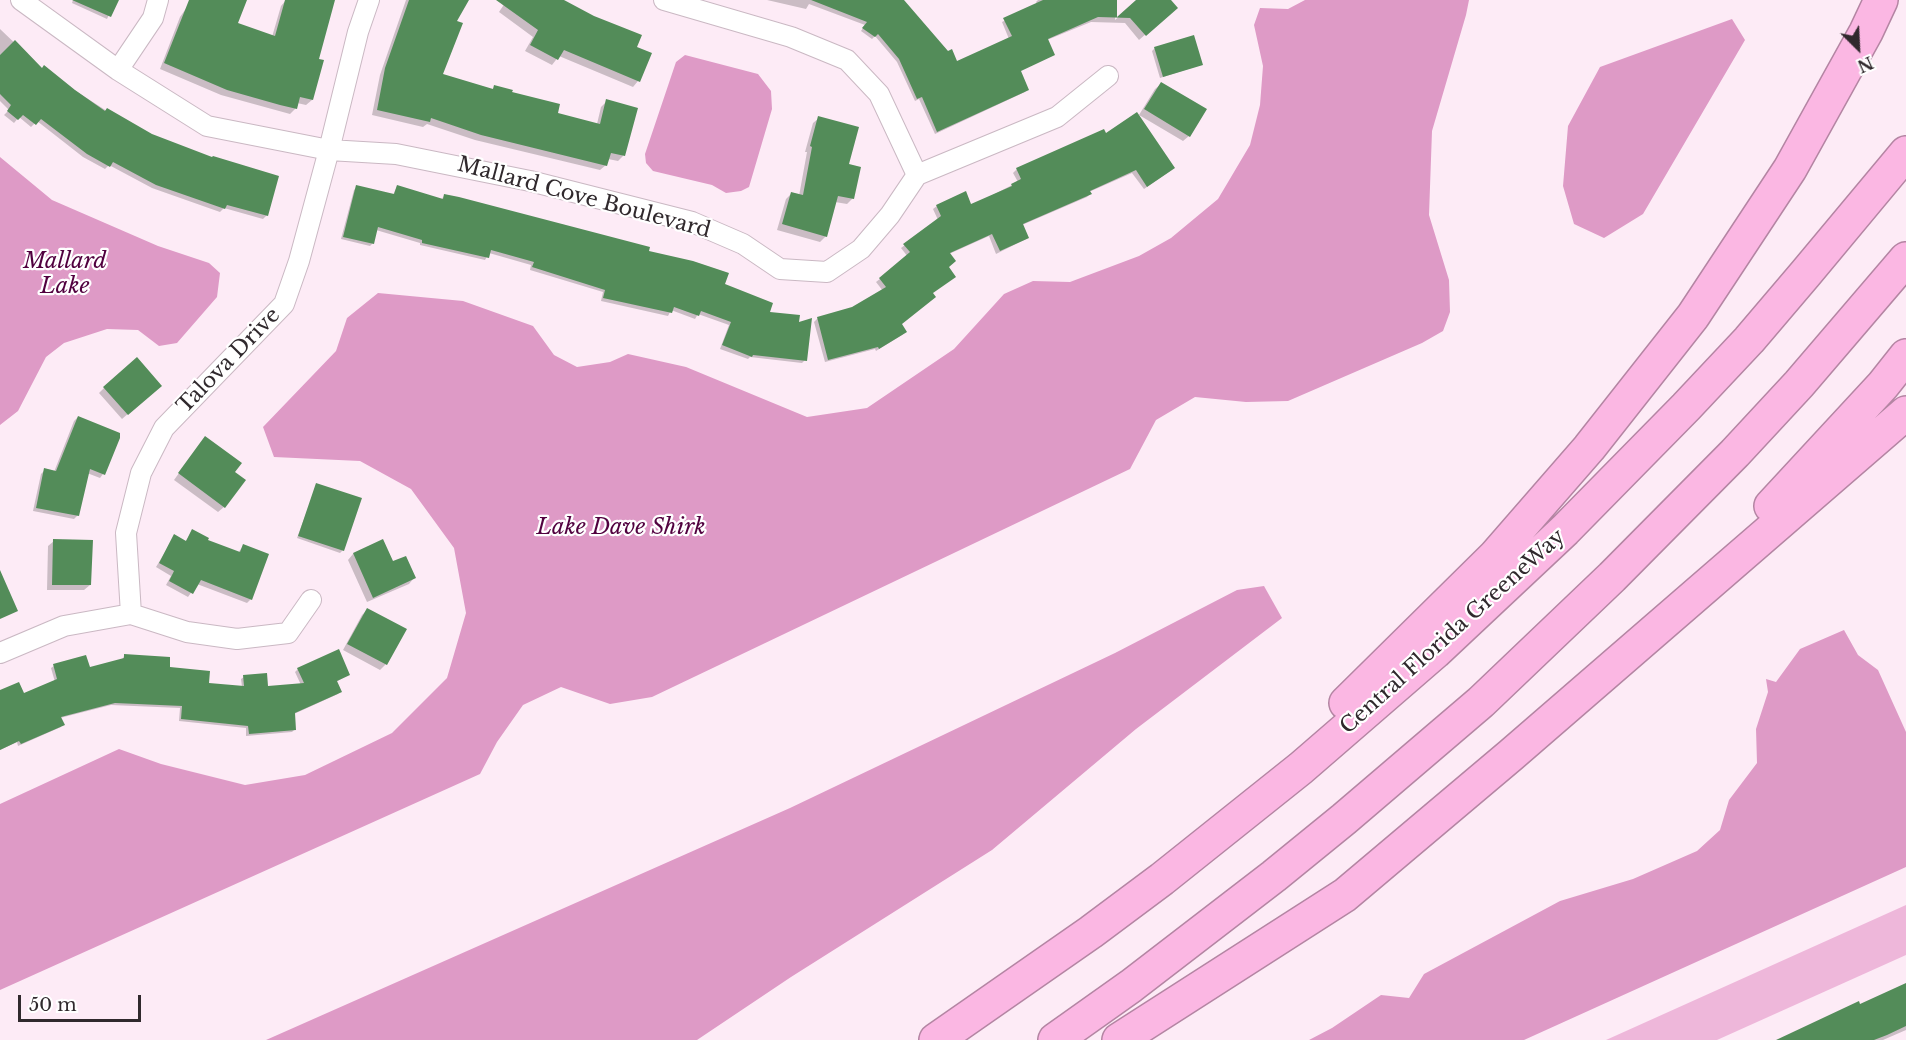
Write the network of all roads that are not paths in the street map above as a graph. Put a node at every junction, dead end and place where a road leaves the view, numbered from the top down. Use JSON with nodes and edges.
{"nodes":[{"id":1,"x":21,"y":0,"type":"edge"},
{"id":2,"x":158,"y":0,"type":"edge"},
{"id":3,"x":369,"y":0,"type":"edge"},
{"id":4,"x":664,"y":0,"type":"edge"},
{"id":5,"x":1881,"y":0,"type":"edge"},
{"id":6,"x":118,"y":70,"type":"junction"},
{"id":7,"x":1108,"y":76,"type":"dead end"},
{"id":8,"x":328,"y":150,"type":"junction"},
{"id":9,"x":1906,"y":153,"type":"edge"},
{"id":10,"x":917,"y":175,"type":"junction"},
{"id":11,"x":1906,"y":259,"type":"edge"},
{"id":12,"x":1906,"y":356,"type":"edge"},
{"id":13,"x":1906,"y":413,"type":"edge"},
{"id":14,"x":311,"y":600,"type":"dead end"},
{"id":15,"x":131,"y":614,"type":"junction"},
{"id":16,"x":1672,"y":614,"type":"junction"},
{"id":17,"x":0,"y":653,"type":"edge"},
{"id":18,"x":1019,"y":983,"type":"junction"},
{"id":19,"x":936,"y":1040,"type":"edge"},
{"id":20,"x":1055,"y":1040,"type":"edge"},
{"id":21,"x":1119,"y":1040,"type":"edge"}],
"edges":[{"from":1,"to":6,"type":"street","name":"Mallard Cove Boulevard"},
{"from":2,"to":6,"type":"street"},
{"from":3,"to":8,"type":"street","name":"Talova Drive"},
{"from":4,"to":10,"type":"street"},
{"from":5,"to":18,"type":"highway"},
{"from":6,"to":8,"type":"street","name":"Mallard Cove Boulevard"},
{"from":7,"to":10,"type":"street"},
{"from":8,"to":10,"type":"street","name":"Mallard Cove Boulevard"},
{"from":8,"to":15,"type":"street","name":"Talova Drive"},
{"from":9,"to":18,"type":"highway","name":"Central Florida GreeneWay"},
{"from":11,"to":20,"type":"highway"},
{"from":12,"to":16,"type":"highway"},
{"from":13,"to":16,"type":"highway"},
{"from":14,"to":15,"type":"street"},
{"from":15,"to":17,"type":"street"},
{"from":16,"to":21,"type":"highway"},
{"from":18,"to":19,"type":"highway","name":"Central Florida GreeneWay"}]}
